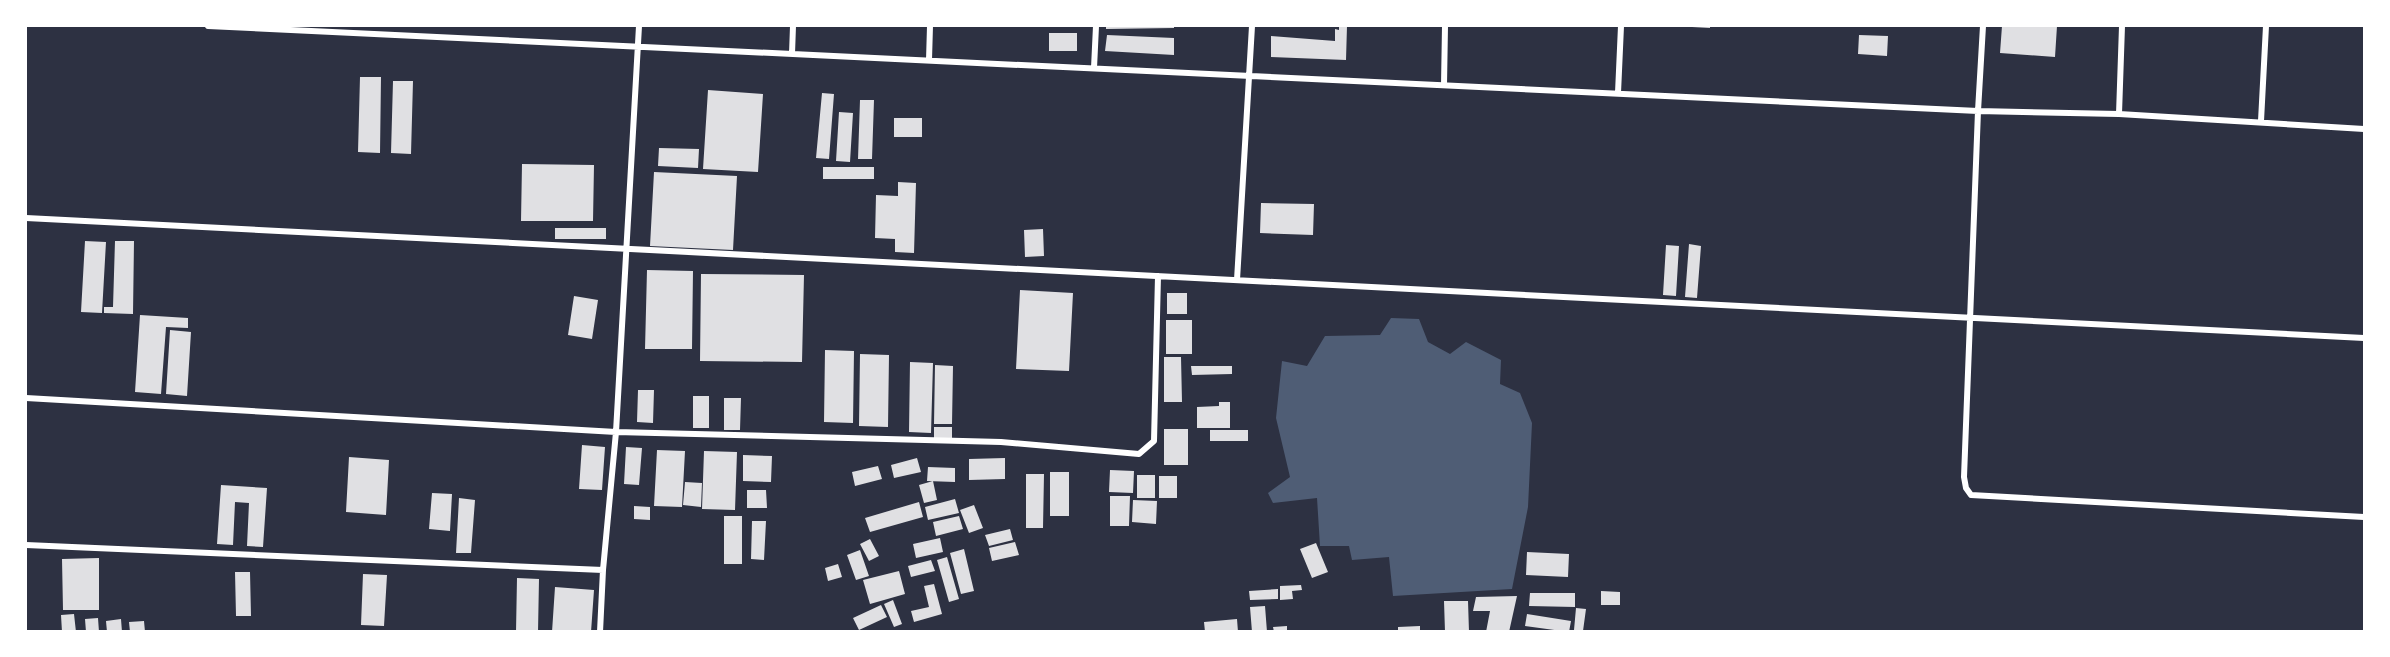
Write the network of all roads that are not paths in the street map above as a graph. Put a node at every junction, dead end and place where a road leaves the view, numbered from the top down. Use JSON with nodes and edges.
{"nodes":[{"id":1,"x":208,"y":26,"type":"edge"},
{"id":2,"x":639,"y":26,"type":"edge"},
{"id":3,"x":793,"y":26,"type":"edge"},
{"id":4,"x":930,"y":26,"type":"edge"},
{"id":5,"x":1096,"y":26,"type":"edge"},
{"id":6,"x":1252,"y":26,"type":"edge"},
{"id":7,"x":1445,"y":26,"type":"edge"},
{"id":8,"x":1621,"y":26,"type":"edge"},
{"id":9,"x":1983,"y":26,"type":"edge"},
{"id":10,"x":2122,"y":26,"type":"edge"},
{"id":11,"x":2266,"y":26,"type":"edge"},
{"id":12,"x":638,"y":46,"type":"junction"},
{"id":13,"x":792,"y":54,"type":"junction"},
{"id":14,"x":929,"y":60,"type":"junction"},
{"id":15,"x":1094,"y":68,"type":"junction"},
{"id":16,"x":1250,"y":76,"type":"junction"},
{"id":17,"x":1444,"y":85,"type":"junction"},
{"id":18,"x":1618,"y":93,"type":"junction"},
{"id":19,"x":1978,"y":111,"type":"junction"},
{"id":20,"x":2119,"y":114,"type":"junction"},
{"id":21,"x":2262,"y":121,"type":"junction"},
{"id":22,"x":2364,"y":129,"type":"edge"},
{"id":23,"x":26,"y":218,"type":"edge"},
{"id":24,"x":626,"y":249,"type":"junction"},
{"id":25,"x":1158,"y":276,"type":"junction"},
{"id":26,"x":1237,"y":280,"type":"junction"},
{"id":27,"x":1969,"y":318,"type":"junction"},
{"id":28,"x":2364,"y":338,"type":"edge"},
{"id":29,"x":26,"y":398,"type":"edge"},
{"id":30,"x":616,"y":432,"type":"junction"},
{"id":31,"x":2364,"y":517,"type":"edge"},
{"id":32,"x":26,"y":545,"type":"edge"},
{"id":33,"x":603,"y":570,"type":"junction"},
{"id":34,"x":600,"y":632,"type":"edge"}],
"edges":[{"from":1,"to":12,"type":"street"},
{"from":2,"to":12,"type":"street"},
{"from":3,"to":13,"type":"street"},
{"from":4,"to":14,"type":"street"},
{"from":5,"to":15,"type":"street"},
{"from":6,"to":16,"type":"street"},
{"from":7,"to":17,"type":"street"},
{"from":8,"to":18,"type":"street"},
{"from":9,"to":19,"type":"street"},
{"from":10,"to":20,"type":"street"},
{"from":11,"to":21,"type":"street"},
{"from":12,"to":13,"type":"street"},
{"from":12,"to":24,"type":"street"},
{"from":13,"to":14,"type":"street"},
{"from":14,"to":15,"type":"street"},
{"from":15,"to":16,"type":"street"},
{"from":16,"to":17,"type":"street"},
{"from":16,"to":26,"type":"street"},
{"from":17,"to":18,"type":"street"},
{"from":18,"to":19,"type":"street"},
{"from":19,"to":20,"type":"street"},
{"from":19,"to":27,"type":"street"},
{"from":20,"to":21,"type":"street"},
{"from":21,"to":22,"type":"street"},
{"from":23,"to":24,"type":"street"},
{"from":24,"to":25,"type":"street"},
{"from":24,"to":30,"type":"street"},
{"from":25,"to":26,"type":"street"},
{"from":25,"to":30,"type":"street"},
{"from":26,"to":27,"type":"street"},
{"from":27,"to":28,"type":"street"},
{"from":27,"to":31,"type":"street"},
{"from":29,"to":30,"type":"street"},
{"from":30,"to":33,"type":"street"},
{"from":32,"to":33,"type":"street"},
{"from":33,"to":34,"type":"street"}]}
